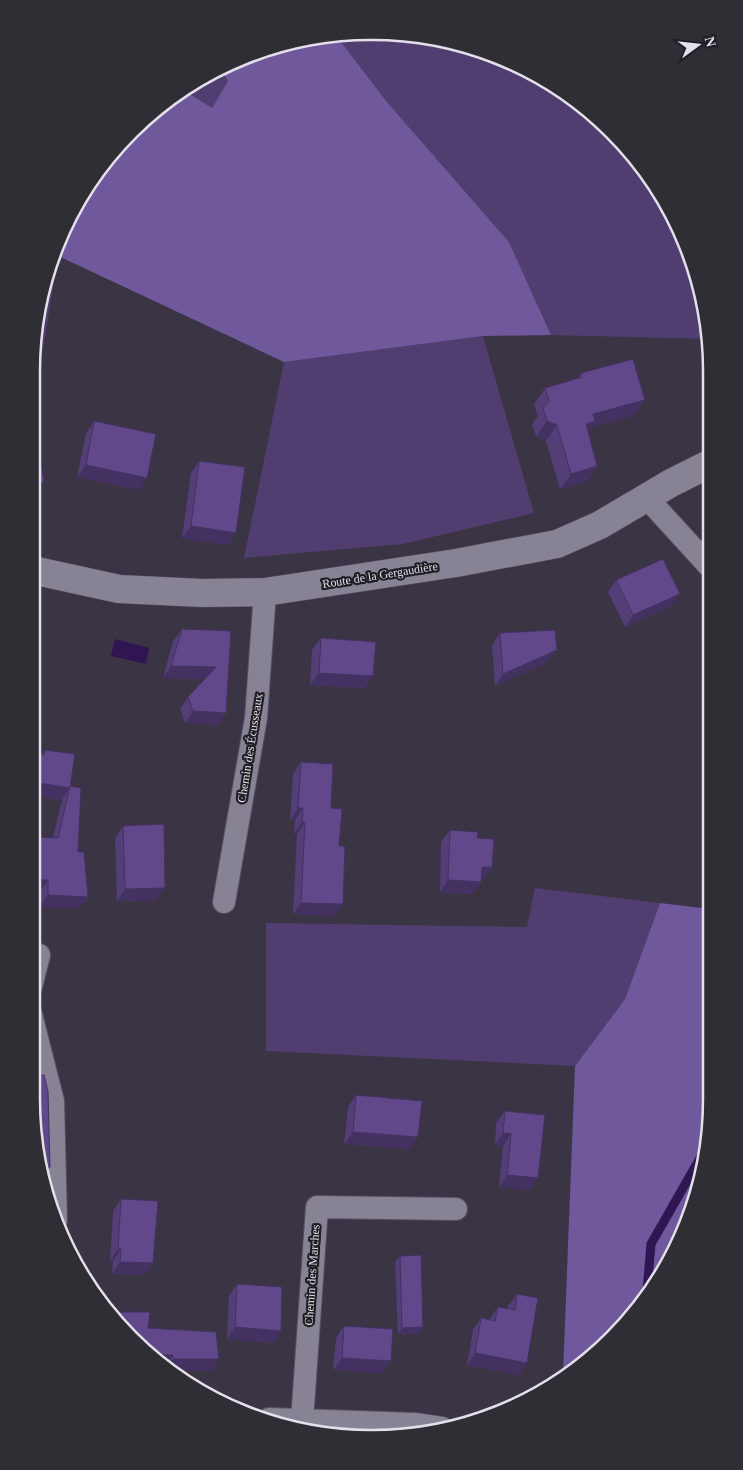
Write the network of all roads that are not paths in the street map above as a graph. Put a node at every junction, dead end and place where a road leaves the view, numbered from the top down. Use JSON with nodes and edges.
{"nodes":[{"id":1,"x":703,"y":467,"type":"edge"},
{"id":2,"x":647,"y":498,"type":"junction"},
{"id":3,"x":703,"y":559,"type":"edge"},
{"id":4,"x":40,"y":572,"type":"edge"},
{"id":5,"x":266,"y":592,"type":"junction"},
{"id":6,"x":224,"y":902,"type":"dead end"},
{"id":7,"x":40,"y":1066,"type":"edge"},
{"id":8,"x":55,"y":1197,"type":"edge"},
{"id":9,"x":456,"y":1209,"type":"dead end"},
{"id":10,"x":292,"y":1420,"type":"edge"},
{"id":11,"x":302,"y":1421,"type":"junction"},
{"id":12,"x":425,"y":1426,"type":"edge"}],
"edges":[{"from":1,"to":2,"type":"street","name":"Route de la Gergaudière"},
{"from":2,"to":3,"type":"street"},
{"from":2,"to":5,"type":"street","name":"Route de la Gergaudière"},
{"from":4,"to":5,"type":"street","name":"Route de la Gergaudière"},
{"from":5,"to":6,"type":"street","name":"Chemin des Écusseaux"},
{"from":7,"to":8,"type":"street"},
{"from":9,"to":11,"type":"street","name":"Chemin des Marches"},
{"from":10,"to":11,"type":"street"},
{"from":11,"to":12,"type":"street"}]}
